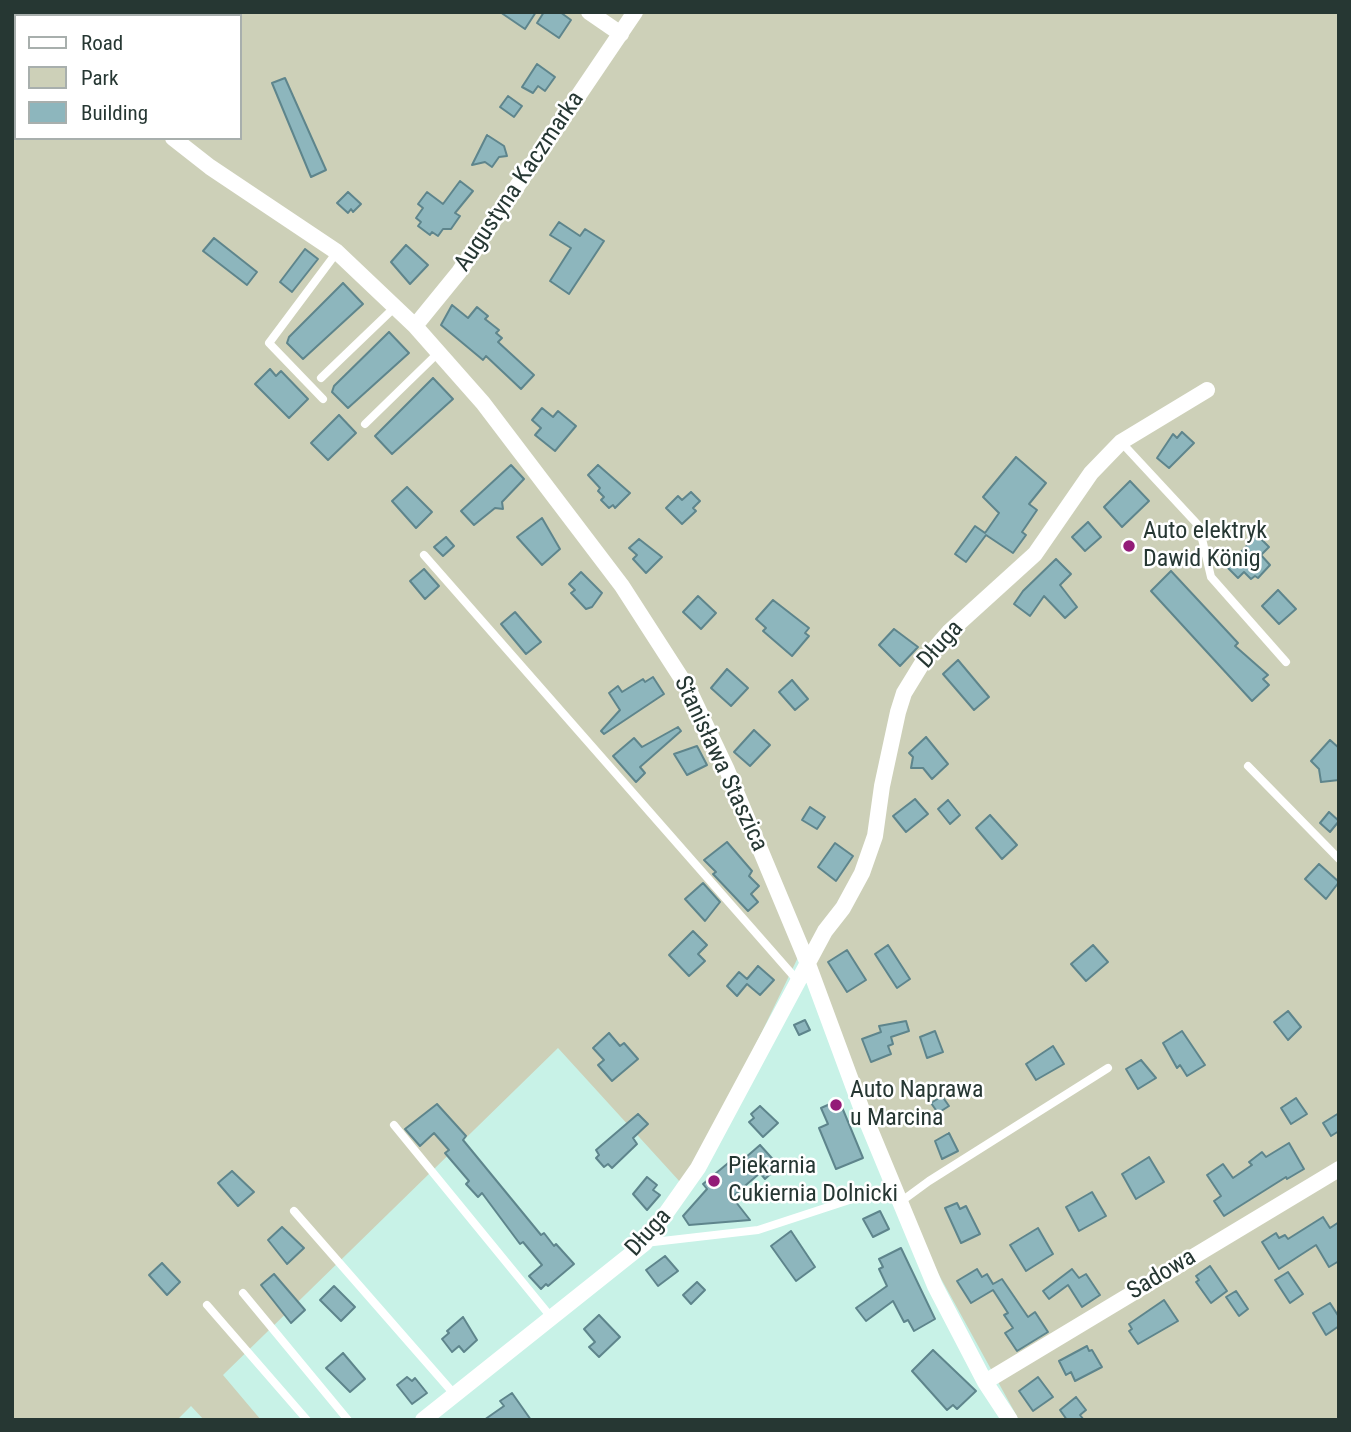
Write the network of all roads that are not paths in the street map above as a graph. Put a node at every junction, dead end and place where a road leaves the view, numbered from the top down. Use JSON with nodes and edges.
{"nodes":[{"id":1,"x":589,"y":12,"type":"edge"},
{"id":2,"x":635,"y":12,"type":"edge"},
{"id":3,"x":621,"y":34,"type":"junction"},
{"id":4,"x":176,"y":140,"type":"edge"},
{"id":5,"x":337,"y":252,"type":"junction"},
{"id":6,"x":395,"y":306,"type":"junction"},
{"id":7,"x":415,"y":326,"type":"junction"},
{"id":8,"x":439,"y":352,"type":"junction"},
{"id":9,"x":321,"y":378,"type":"dead end"},
{"id":10,"x":1207,"y":390,"type":"dead end"},
{"id":11,"x":323,"y":398,"type":"dead end"},
{"id":12,"x":365,"y":424,"type":"dead end"},
{"id":13,"x":1121,"y":442,"type":"junction"},
{"id":14,"x":424,"y":555,"type":"dead end"},
{"id":15,"x":1286,"y":662,"type":"dead end"},
{"id":16,"x":1248,"y":766,"type":"dead end"},
{"id":17,"x":1339,"y":859,"type":"edge"},
{"id":18,"x":808,"y":964,"type":"junction"},
{"id":19,"x":798,"y":981,"type":"junction"},
{"id":20,"x":1108,"y":1068,"type":"dead end"},
{"id":21,"x":394,"y":1125,"type":"dead end"},
{"id":22,"x":1339,"y":1169,"type":"edge"},
{"id":23,"x":892,"y":1186,"type":"junction"},
{"id":24,"x":900,"y":1203,"type":"junction"},
{"id":25,"x":294,"y":1211,"type":"dead end"},
{"id":26,"x":645,"y":1243,"type":"junction"},
{"id":27,"x":243,"y":1293,"type":"dead end"},
{"id":28,"x":207,"y":1305,"type":"dead end"},
{"id":29,"x":551,"y":1317,"type":"junction"},
{"id":30,"x":985,"y":1382,"type":"junction"},
{"id":31,"x":454,"y":1395,"type":"junction"},
{"id":32,"x":307,"y":1420,"type":"edge"},
{"id":33,"x":348,"y":1420,"type":"edge"},
{"id":34,"x":423,"y":1420,"type":"edge"},
{"id":35,"x":1010,"y":1420,"type":"edge"}],
"edges":[{"from":1,"to":3,"type":"street"},
{"from":2,"to":3,"type":"street","name":"Augustyna Kaczmarka"},
{"from":3,"to":7,"type":"street","name":"Augustyna Kaczmarka"},
{"from":4,"to":5,"type":"street","name":"Stanisława Staszica"},
{"from":5,"to":6,"type":"street","name":"Stanisława Staszica"},
{"from":5,"to":11,"type":"lane"},
{"from":6,"to":7,"type":"street","name":"Stanisława Staszica"},
{"from":6,"to":9,"type":"lane"},
{"from":7,"to":8,"type":"street","name":"Stanisława Staszica"},
{"from":8,"to":12,"type":"lane"},
{"from":8,"to":18,"type":"street","name":"Stanisława Staszica"},
{"from":10,"to":13,"type":"street","name":"Długa"},
{"from":13,"to":15,"type":"lane"},
{"from":13,"to":18,"type":"street","name":"Długa"},
{"from":14,"to":19,"type":"lane"},
{"from":16,"to":17,"type":"lane"},
{"from":18,"to":19,"type":"street","name":"Długa"},
{"from":18,"to":23,"type":"street","name":"Stanisława Staszica"},
{"from":19,"to":26,"type":"street","name":"Długa"},
{"from":20,"to":24,"type":"lane"},
{"from":21,"to":29,"type":"lane"},
{"from":22,"to":30,"type":"street","name":"Sadowa"},
{"from":23,"to":24,"type":"street","name":"Stanisława Staszica"},
{"from":23,"to":26,"type":"lane"},
{"from":24,"to":30,"type":"street","name":"Stanisława Staszica"},
{"from":25,"to":31,"type":"lane"},
{"from":26,"to":29,"type":"street","name":"Długa"},
{"from":27,"to":33,"type":"lane"},
{"from":28,"to":32,"type":"lane"},
{"from":29,"to":31,"type":"street","name":"Długa"},
{"from":30,"to":35,"type":"street","name":"Stanisława Staszica"},
{"from":31,"to":34,"type":"street","name":"Długa"}]}
